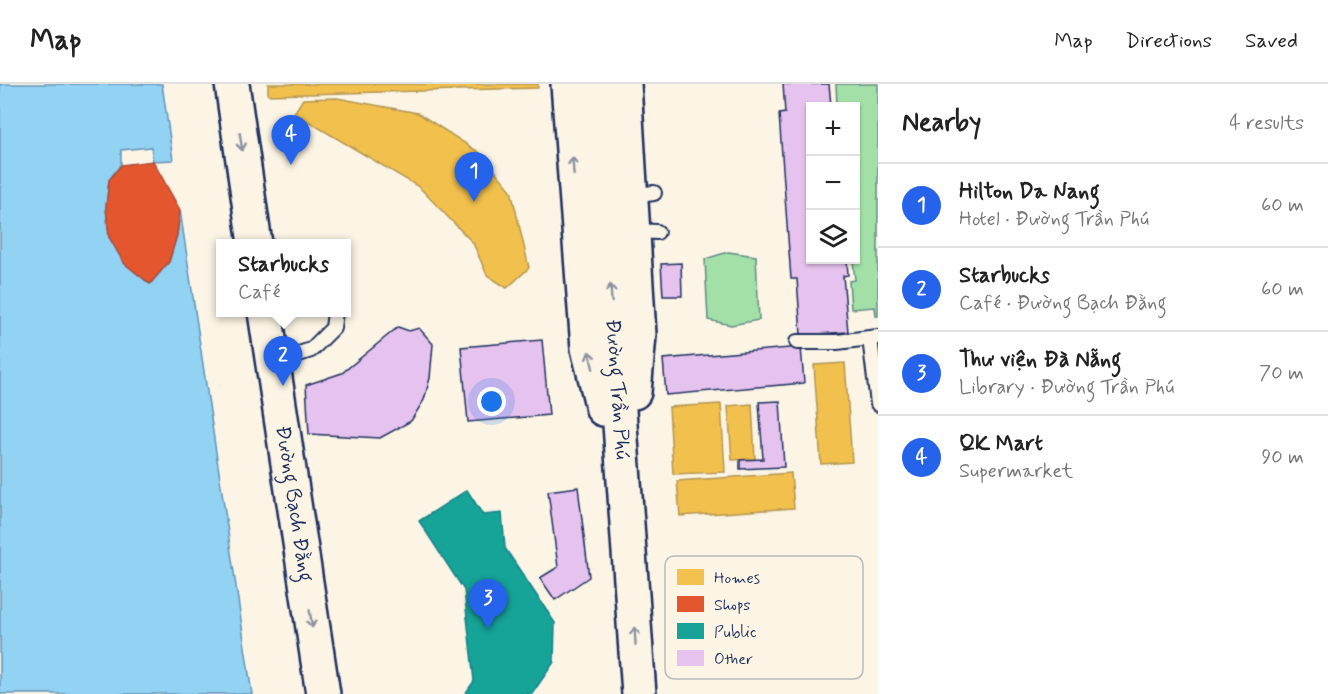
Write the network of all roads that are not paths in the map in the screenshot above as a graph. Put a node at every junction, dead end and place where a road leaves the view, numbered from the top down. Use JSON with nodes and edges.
{"nodes":[{"id":1,"x":568,"y":84,"type":"edge"},
{"id":2,"x":596,"y":84,"type":"edge"},
{"id":3,"x":624,"y":84,"type":"edge"},
{"id":4,"x":234,"y":85,"type":"edge"},
{"id":5,"x":257,"y":239,"type":"edge"},
{"id":6,"x":266,"y":317,"type":"edge"},
{"id":7,"x":334,"y":317,"type":"edge"},
{"id":8,"x":874,"y":337,"type":"edge"},
{"id":9,"x":797,"y":342,"type":"dead end"},
{"id":10,"x":272,"y":363,"type":"junction"},
{"id":11,"x":878,"y":404,"type":"edge"},
{"id":12,"x":626,"y":498,"type":"junction"},
{"id":13,"x":323,"y":694,"type":"edge"},
{"id":14,"x":639,"y":694,"type":"edge"}],
"edges":[{"from":12,"to":1,"type":"main road","one_way":true},
{"from":12,"to":2,"type":"main road","name":"Đường Trần Phú","one_way":true},
{"from":3,"to":12,"type":"main road"},
{"from":4,"to":5,"type":"main road","one_way":true},
{"from":6,"to":10,"type":"main road","name":"Đường Bạch Đằng"},
{"from":7,"to":10,"type":"lane"},
{"from":8,"to":9,"type":"lane"},
{"from":8,"to":11,"type":"lane"},
{"from":10,"to":13,"type":"main road","name":"Đường Bạch Đằng","one_way":true},
{"from":14,"to":12,"type":"main road","name":"Đường Trần Phú","one_way":true}]}
